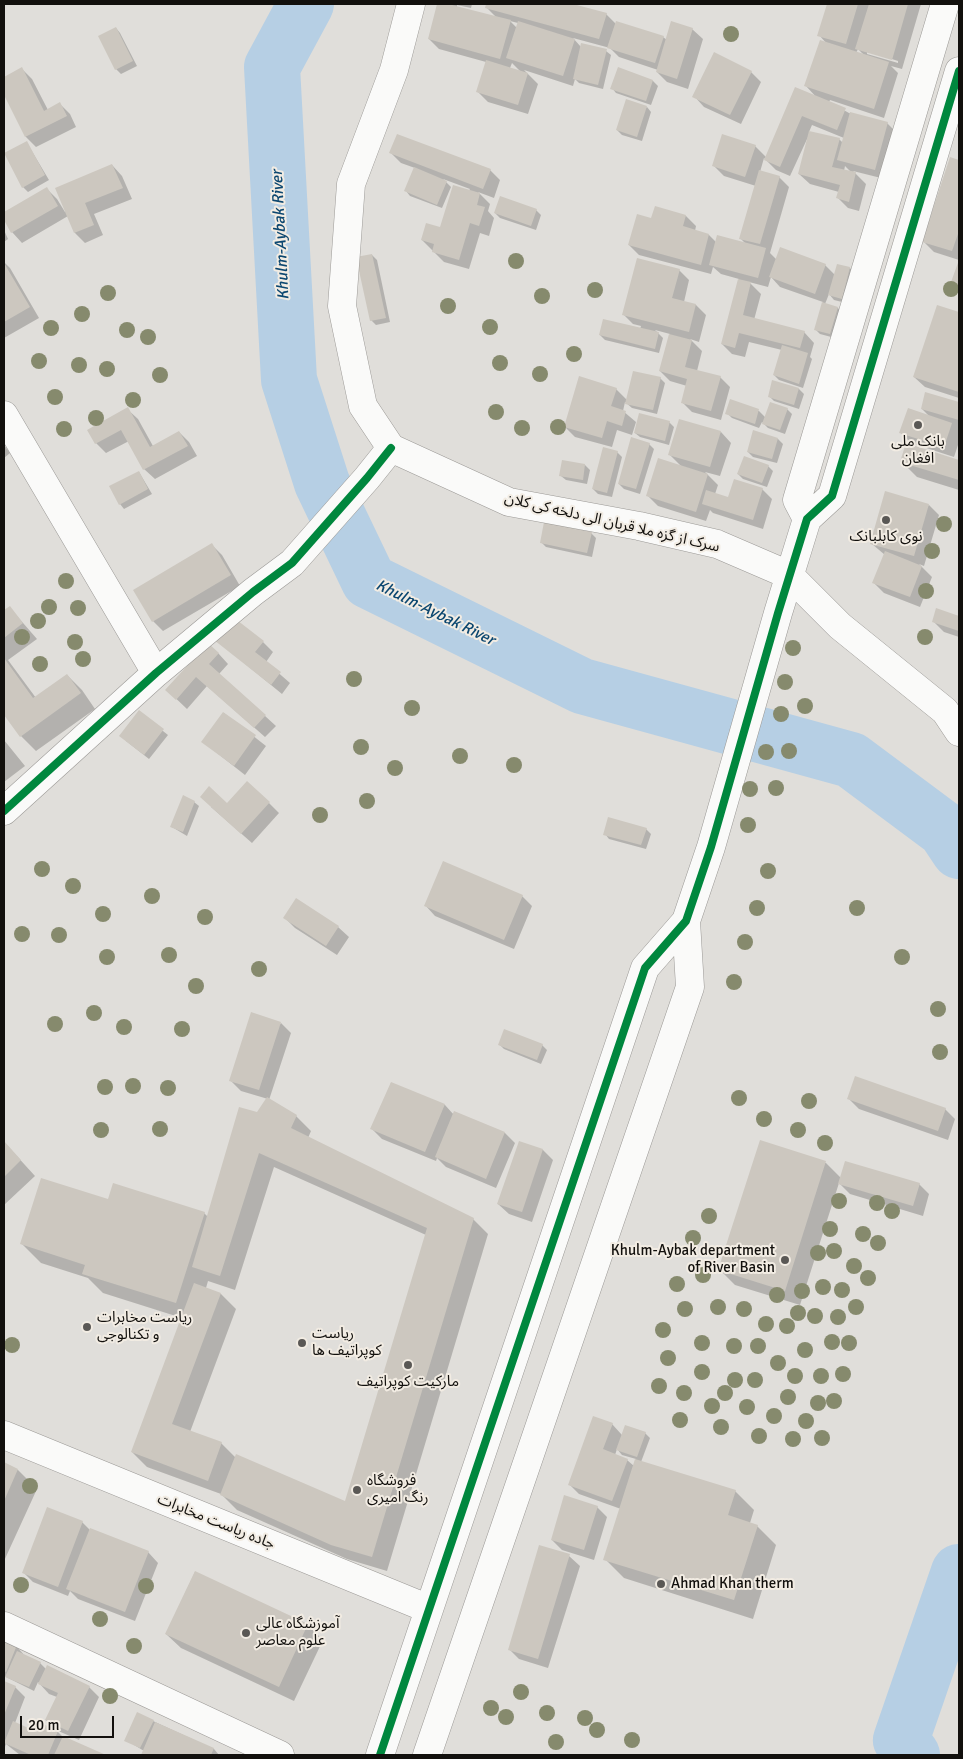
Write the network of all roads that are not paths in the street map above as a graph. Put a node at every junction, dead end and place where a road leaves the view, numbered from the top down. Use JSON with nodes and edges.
{"nodes":[{"id":1,"x":411,"y":4,"type":"edge"},
{"id":2,"x":945,"y":4,"type":"edge"},
{"id":3,"x":959,"y":71,"type":"edge"},
{"id":4,"x":4,"y":415,"type":"edge"},
{"id":5,"x":391,"y":448,"type":"junction"},
{"id":6,"x":807,"y":518,"type":"junction"},
{"id":7,"x":789,"y":575,"type":"junction"},
{"id":8,"x":156,"y":673,"type":"junction"},
{"id":9,"x":959,"y":732,"type":"edge"},
{"id":10,"x":4,"y":811,"type":"edge"},
{"id":11,"x":686,"y":921,"type":"junction"},
{"id":12,"x":4,"y":1435,"type":"edge"},
{"id":13,"x":429,"y":1609,"type":"junction"},
{"id":14,"x":4,"y":1626,"type":"edge"},
{"id":15,"x":280,"y":1755,"type":"edge"},
{"id":16,"x":380,"y":1755,"type":"edge"},
{"id":17,"x":427,"y":1755,"type":"edge"}],
"edges":[{"from":1,"to":5,"type":"street"},
{"from":2,"to":6,"type":"street"},
{"from":3,"to":6,"type":"street"},
{"from":4,"to":8,"type":"street"},
{"from":5,"to":7,"type":"street","name":"سرک از گزه ملا قربان الی دلخه کی کلان"},
{"from":5,"to":8,"type":"street"},
{"from":6,"to":7,"type":"street"},
{"from":7,"to":9,"type":"street","name":"سرک از گزه ملا قربان الی دلخه کی کلان"},
{"from":7,"to":11,"type":"street"},
{"from":8,"to":10,"type":"street"},
{"from":11,"to":13,"type":"street"},
{"from":11,"to":17,"type":"street"},
{"from":12,"to":13,"type":"street","name":"جاده ریاست مخابرات"},
{"from":13,"to":16,"type":"street"},
{"from":14,"to":15,"type":"street"}]}
